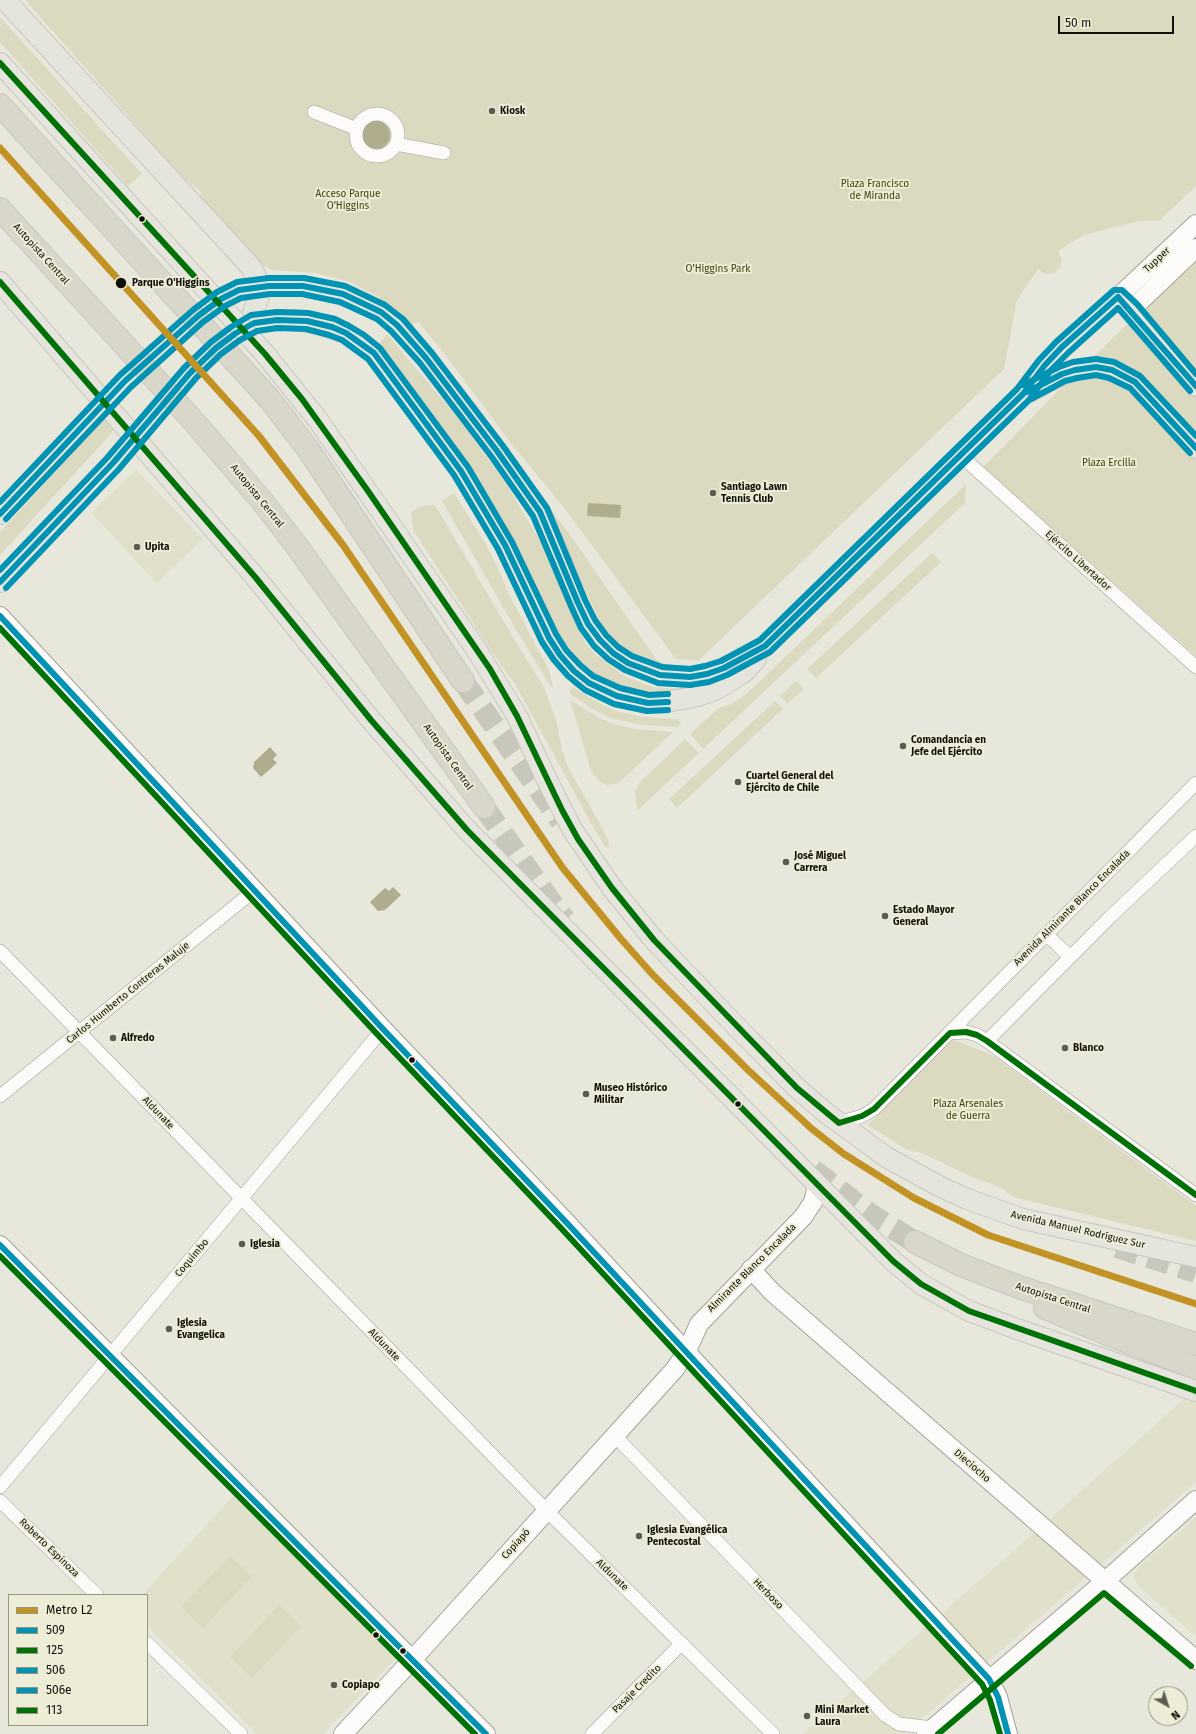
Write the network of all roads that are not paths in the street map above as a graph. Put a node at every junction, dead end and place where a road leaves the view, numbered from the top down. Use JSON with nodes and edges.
{"nodes":[{"id":1,"x":5,"y":0,"type":"edge"},
{"id":2,"x":0,"y":63,"type":"edge"},
{"id":3,"x":0,"y":105,"type":"edge"},
{"id":4,"x":314,"y":112,"type":"dead end"},
{"id":5,"x":357,"y":129,"type":"junction"},
{"id":6,"x":396,"y":144,"type":"junction"},
{"id":7,"x":444,"y":153,"type":"dead end"},
{"id":8,"x":0,"y":209,"type":"edge"},
{"id":9,"x":1196,"y":224,"type":"edge"},
{"id":10,"x":1196,"y":248,"type":"edge"},
{"id":11,"x":0,"y":282,"type":"edge"},
{"id":12,"x":258,"y":286,"type":"junction"},
{"id":13,"x":1124,"y":304,"type":"junction"},
{"id":14,"x":244,"y":328,"type":"junction"},
{"id":15,"x":1196,"y":386,"type":"edge"},
{"id":16,"x":1023,"y":394,"type":"junction"},
{"id":17,"x":105,"y":402,"type":"junction"},
{"id":18,"x":135,"y":438,"type":"junction"},
{"id":19,"x":1196,"y":448,"type":"edge"},
{"id":20,"x":960,"y":455,"type":"junction"},
{"id":21,"x":0,"y":514,"type":"edge"},
{"id":22,"x":0,"y":582,"type":"edge"},
{"id":23,"x":0,"y":616,"type":"edge"},
{"id":24,"x":765,"y":646,"type":"junction"},
{"id":25,"x":1196,"y":667,"type":"edge"},
{"id":26,"x":463,"y":681,"type":"tunnel mouth"},
{"id":27,"x":1196,"y":784,"type":"edge"},
{"id":28,"x":484,"y":807,"type":"tunnel mouth"},
{"id":29,"x":1196,"y":836,"type":"edge"},
{"id":30,"x":255,"y":890,"type":"junction"},
{"id":31,"x":1046,"y":934,"type":"junction"},
{"id":32,"x":0,"y":951,"type":"edge"},
{"id":33,"x":1070,"y":957,"type":"junction"},
{"id":34,"x":383,"y":1029,"type":"junction"},
{"id":35,"x":80,"y":1032,"type":"junction"},
{"id":36,"x":950,"y":1033,"type":"junction"},
{"id":37,"x":987,"y":1041,"type":"junction"},
{"id":38,"x":0,"y":1096,"type":"edge"},
{"id":39,"x":839,"y":1123,"type":"junction"},
{"id":40,"x":817,"y":1186,"type":"junction"},
{"id":41,"x":1196,"y":1195,"type":"edge"},
{"id":42,"x":241,"y":1199,"type":"junction"},
{"id":43,"x":915,"y":1242,"type":"tunnel mouth"},
{"id":44,"x":0,"y":1244,"type":"edge"},
{"id":45,"x":1196,"y":1257,"type":"edge"},
{"id":46,"x":751,"y":1269,"type":"junction"},
{"id":47,"x":984,"y":1275,"type":"junction"},
{"id":48,"x":1196,"y":1344,"type":"edge"},
{"id":49,"x":686,"y":1351,"type":"junction"},
{"id":50,"x":110,"y":1356,"type":"junction"},
{"id":51,"x":1196,"y":1368,"type":"edge"},
{"id":52,"x":1196,"y":1391,"type":"edge"},
{"id":53,"x":615,"y":1436,"type":"junction"},
{"id":54,"x":0,"y":1487,"type":"edge"},
{"id":55,"x":1196,"y":1500,"type":"edge"},
{"id":56,"x":0,"y":1501,"type":"edge"},
{"id":57,"x":546,"y":1510,"type":"junction"},
{"id":58,"x":1104,"y":1582,"type":"junction"},
{"id":59,"x":96,"y":1594,"type":"edge"},
{"id":60,"x":682,"y":1643,"type":"junction"},
{"id":61,"x":148,"y":1644,"type":"edge"},
{"id":62,"x":412,"y":1660,"type":"junction"},
{"id":63,"x":1196,"y":1660,"type":"edge"},
{"id":64,"x":990,"y":1679,"type":"junction"},
{"id":65,"x":933,"y":1732,"type":"edge"},
{"id":66,"x":241,"y":1734,"type":"edge"},
{"id":67,"x":343,"y":1734,"type":"edge"},
{"id":68,"x":486,"y":1734,"type":"edge"},
{"id":69,"x":592,"y":1734,"type":"edge"},
{"id":70,"x":773,"y":1734,"type":"edge"},
{"id":71,"x":1008,"y":1734,"type":"edge"}],
"edges":[{"from":1,"to":12,"type":"main road"},
{"from":2,"to":39,"type":"main road","name":"Avenida Manuel Rodríguez Sur","bridge":true},
{"from":3,"to":26,"type":"highway","bridge":true},
{"from":4,"to":5,"type":"street"},
{"from":5,"to":6,"type":"street"},
{"from":5,"to":6,"type":"street"},
{"from":6,"to":7,"type":"street"},
{"from":8,"to":28,"type":"highway","name":"Autopista Central","bridge":true},
{"from":9,"to":13,"type":"street","name":"Tupper"},
{"from":10,"to":13,"type":"street","name":"Tupper"},
{"from":11,"to":17,"type":"main road"},
{"from":12,"to":14,"type":"main road"},
{"from":12,"to":17,"type":"main road"},
{"from":12,"to":24,"type":"main road"},
{"from":13,"to":15,"type":"main road"},
{"from":13,"to":16,"type":"main road"},
{"from":14,"to":18,"type":"main road"},
{"from":14,"to":24,"type":"main road"},
{"from":16,"to":19,"type":"main road"},
{"from":16,"to":20,"type":"main road"},
{"from":17,"to":18,"type":"main road"},
{"from":17,"to":21,"type":"main road"},
{"from":18,"to":22,"type":"main road"},
{"from":18,"to":40,"type":"main road"},
{"from":20,"to":24,"type":"main road"},
{"from":20,"to":25,"type":"street","name":"Ejército Libertador"},
{"from":23,"to":30,"type":"street"},
{"from":27,"to":31,"type":"street","name":"Avenida Almirante Blanco Encalada"},
{"from":29,"to":33,"type":"street"},
{"from":30,"to":34,"type":"street"},
{"from":30,"to":35,"type":"street","name":"Carlos Humberto Contreras Maluje"},
{"from":31,"to":33,"type":"street"},
{"from":31,"to":36,"type":"street","name":"Avenida Almirante Blanco Encalada"},
{"from":32,"to":35,"type":"street","name":"Aldunate"},
{"from":33,"to":37,"type":"street"},
{"from":34,"to":42,"type":"street","name":"Coquimbo"},
{"from":34,"to":49,"type":"street"},
{"from":35,"to":38,"type":"street","name":"Carlos Humberto Contreras Maluje"},
{"from":35,"to":42,"type":"street","name":"Aldunate"},
{"from":36,"to":37,"type":"street"},
{"from":36,"to":39,"type":"street"},
{"from":37,"to":41,"type":"street"},
{"from":39,"to":45,"type":"main road","name":"Avenida Manuel Rodríguez Sur"},
{"from":40,"to":46,"type":"street","name":"Almirante Blanco Encalada"},
{"from":40,"to":52,"type":"main road"},
{"from":42,"to":50,"type":"street","name":"Coquimbo"},
{"from":42,"to":57,"type":"street","name":"Aldunate"},
{"from":43,"to":47,"type":"highway","name":"Autopista Central"},
{"from":44,"to":50,"type":"street"},
{"from":46,"to":49,"type":"street","name":"Almirante Blanco Encalada"},
{"from":46,"to":58,"type":"street","name":"Dieciocho"},
{"from":47,"to":48,"type":"highway","name":"Autopista Central"},
{"from":47,"to":51,"type":"highway"},
{"from":49,"to":53,"type":"street","name":"Copiapó"},
{"from":49,"to":64,"type":"street"},
{"from":50,"to":54,"type":"street","name":"Coquimbo"},
{"from":50,"to":62,"type":"street"},
{"from":53,"to":57,"type":"street","name":"Copiapó"},
{"from":53,"to":65,"type":"street","name":"Herboso"},
{"from":55,"to":58,"type":"street"},
{"from":56,"to":59,"type":"street","name":"Roberto Espinoza"},
{"from":57,"to":60,"type":"street","name":"Aldunate"},
{"from":57,"to":62,"type":"street","name":"Copiapó"},
{"from":58,"to":63,"type":"street","name":"Dieciocho"},
{"from":58,"to":64,"type":"street"},
{"from":60,"to":69,"type":"street","name":"Pasaje Credito"},
{"from":60,"to":70,"type":"street","name":"Aldunate"},
{"from":61,"to":66,"type":"street"},
{"from":62,"to":67,"type":"street","name":"Copiapó"},
{"from":62,"to":68,"type":"street"},
{"from":64,"to":65,"type":"street"},
{"from":64,"to":71,"type":"street"}]}
